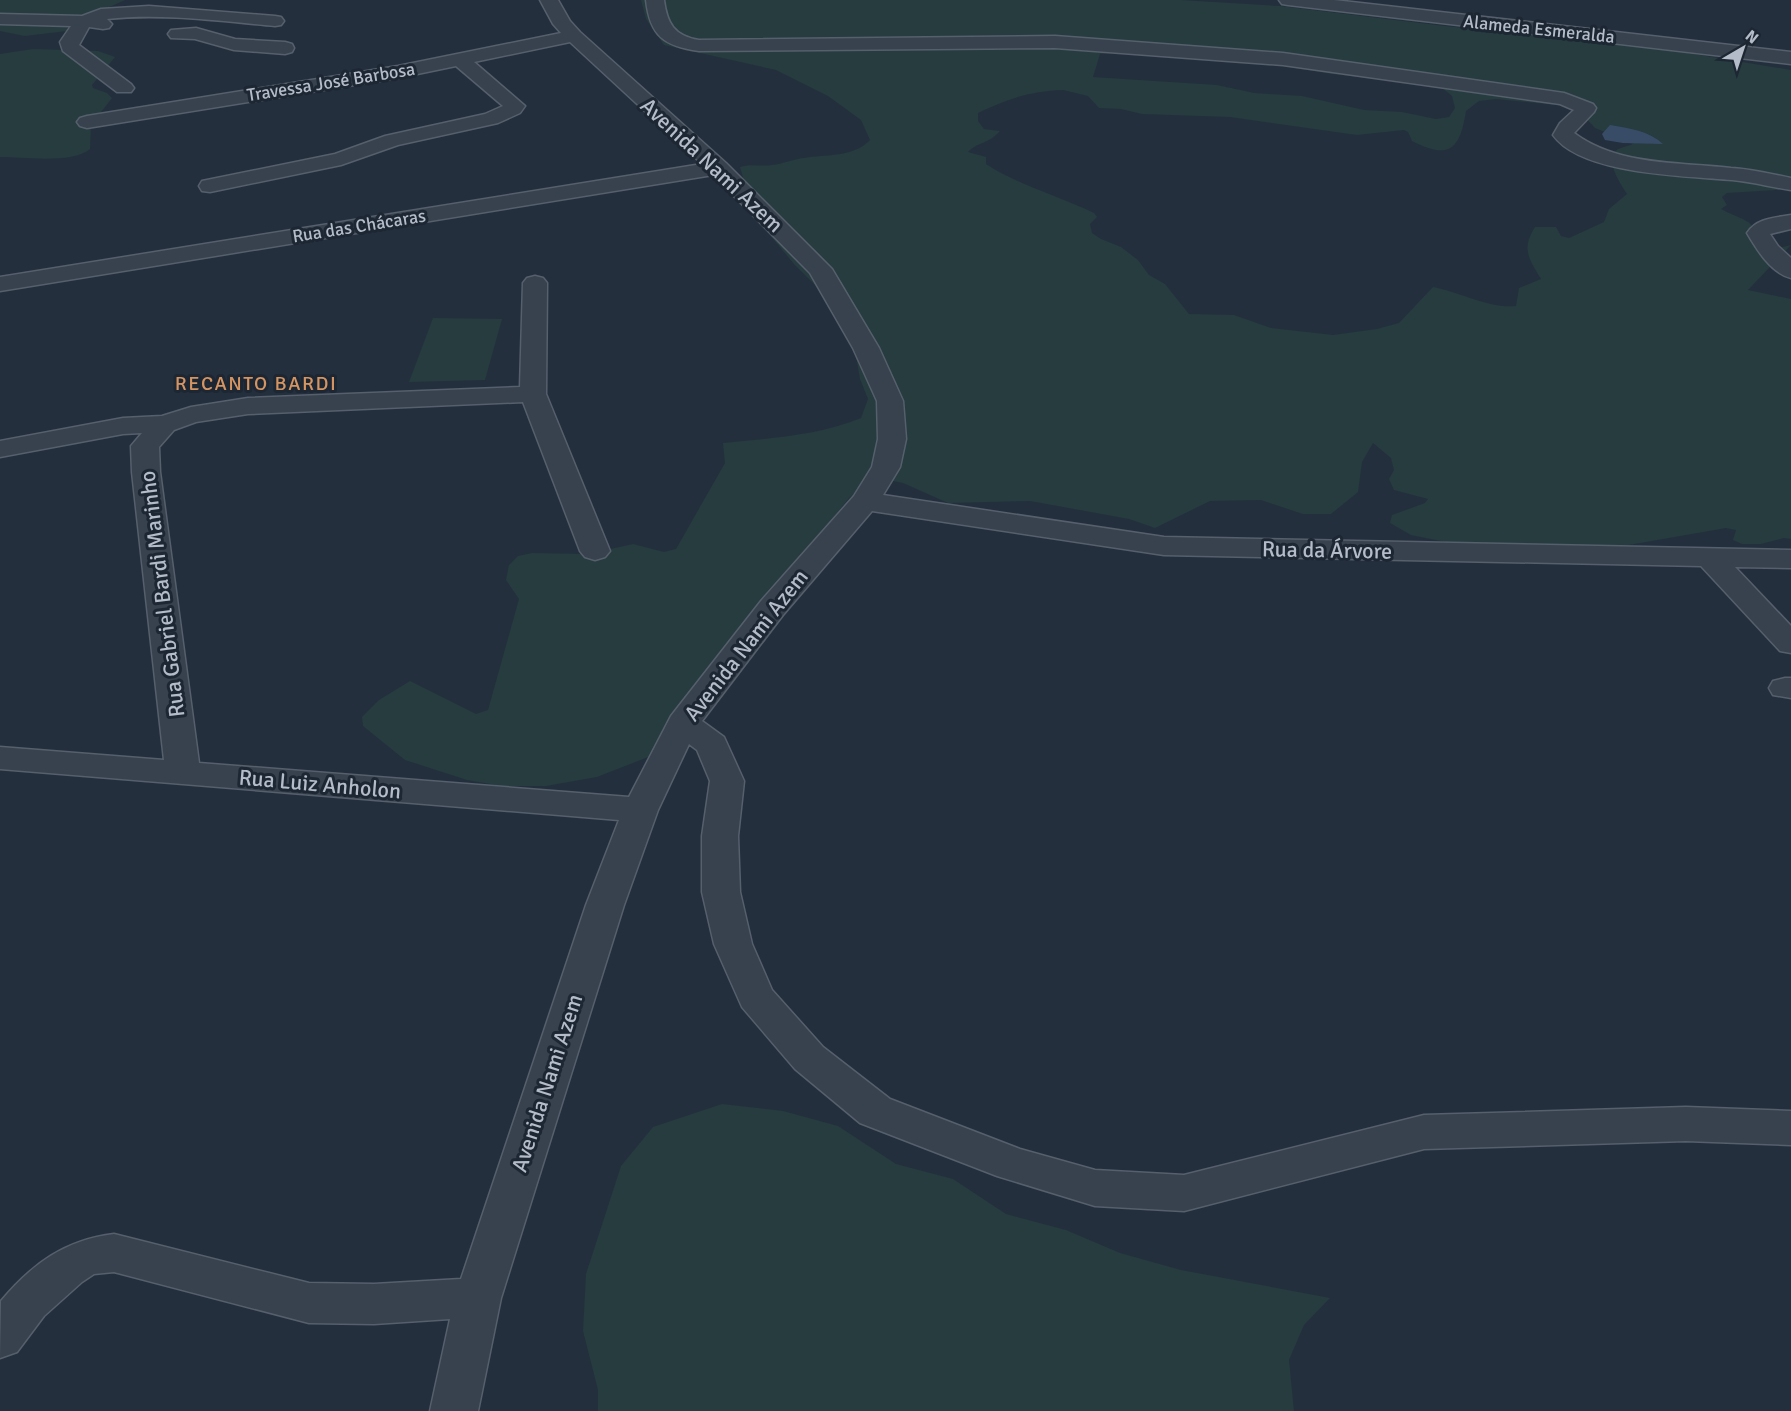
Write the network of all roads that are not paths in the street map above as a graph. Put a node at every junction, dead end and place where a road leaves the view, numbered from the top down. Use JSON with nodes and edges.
{"nodes":[{"id":1,"x":549,"y":0,"type":"edge"},
{"id":2,"x":655,"y":0,"type":"edge"},
{"id":3,"x":1288,"y":0,"type":"edge"},
{"id":4,"x":215,"y":16,"type":"junction"},
{"id":5,"x":0,"y":19,"type":"edge"},
{"id":6,"x":85,"y":21,"type":"junction"},
{"id":7,"x":275,"y":21,"type":"dead end"},
{"id":8,"x":132,"y":29,"type":"dead end"},
{"id":9,"x":187,"y":33,"type":"junction"},
{"id":10,"x":574,"y":36,"type":"junction"},
{"id":11,"x":1791,"y":43,"type":"edge"},
{"id":12,"x":234,"y":44,"type":"junction"},
{"id":13,"x":1691,"y":46,"type":"junction"},
{"id":14,"x":285,"y":48,"type":"dead end"},
{"id":15,"x":1791,"y":58,"type":"edge"},
{"id":16,"x":460,"y":60,"type":"junction"},
{"id":17,"x":124,"y":88,"type":"dead end"},
{"id":18,"x":87,"y":122,"type":"dead end"},
{"id":19,"x":718,"y":168,"type":"junction"},
{"id":20,"x":1791,"y":184,"type":"edge"},
{"id":21,"x":210,"y":186,"type":"dead end"},
{"id":22,"x":1791,"y":222,"type":"edge"},
{"id":23,"x":1791,"y":271,"type":"edge"},
{"id":24,"x":535,"y":283,"type":"dead end"},
{"id":25,"x":0,"y":284,"type":"edge"},
{"id":26,"x":533,"y":394,"type":"junction"},
{"id":27,"x":165,"y":424,"type":"junction"},
{"id":28,"x":0,"y":448,"type":"edge"},
{"id":29,"x":865,"y":501,"type":"junction"},
{"id":30,"x":595,"y":551,"type":"dead end"},
{"id":31,"x":1709,"y":557,"type":"junction"},
{"id":32,"x":1791,"y":559,"type":"edge"},
{"id":33,"x":1791,"y":644,"type":"edge"},
{"id":34,"x":683,"y":723,"type":"junction"},
{"id":35,"x":0,"y":758,"type":"edge"},
{"id":36,"x":183,"y":772,"type":"junction"},
{"id":37,"x":640,"y":810,"type":"junction"},
{"id":38,"x":1791,"y":1128,"type":"edge"},
{"id":39,"x":478,"y":1298,"type":"junction"},
{"id":40,"x":0,"y":1338,"type":"edge"},
{"id":41,"x":454,"y":1411,"type":"edge"}],
"edges":[{"from":1,"to":10,"type":"street","name":"Avenida Nami Azem"},
{"from":2,"to":20,"type":"street"},
{"from":3,"to":13,"type":"street","name":"Alameda Esmeralda"},
{"from":4,"to":6,"type":"street"},
{"from":4,"to":7,"type":"street"},
{"from":4,"to":9,"type":"street"},
{"from":5,"to":6,"type":"street"},
{"from":6,"to":8,"type":"street"},
{"from":6,"to":17,"type":"street"},
{"from":9,"to":12,"type":"street"},
{"from":9,"to":12,"type":"street"},
{"from":10,"to":16,"type":"street","name":"Travessa José Barbosa"},
{"from":10,"to":19,"type":"street","name":"Avenida Nami Azem"},
{"from":11,"to":13,"type":"street"},
{"from":12,"to":14,"type":"street"},
{"from":13,"to":15,"type":"street","name":"Alameda Esmeralda"},
{"from":16,"to":18,"type":"street","name":"Travessa José Barbosa"},
{"from":16,"to":21,"type":"street"},
{"from":19,"to":25,"type":"street","name":"Rua das Chácaras"},
{"from":19,"to":29,"type":"street","name":"Avenida Nami Azem"},
{"from":22,"to":23,"type":"street"},
{"from":24,"to":26,"type":"street"},
{"from":26,"to":27,"type":"street"},
{"from":26,"to":30,"type":"street"},
{"from":27,"to":28,"type":"street"},
{"from":27,"to":36,"type":"street","name":"Rua Gabriel Bardi Marinho"},
{"from":29,"to":31,"type":"street","name":"Rua da Árvore"},
{"from":29,"to":34,"type":"street","name":"Avenida Nami Azem"},
{"from":31,"to":32,"type":"street","name":"Rua da Árvore"},
{"from":31,"to":33,"type":"street"},
{"from":34,"to":37,"type":"street","name":"Avenida Nami Azem"},
{"from":34,"to":38,"type":"street"},
{"from":35,"to":36,"type":"street","name":"Rua Luiz Anholon"},
{"from":36,"to":37,"type":"street","name":"Rua Luiz Anholon"},
{"from":37,"to":39,"type":"street","name":"Avenida Nami Azem"},
{"from":39,"to":40,"type":"street"},
{"from":39,"to":41,"type":"street","name":"Avenida Nami Azem"}]}
